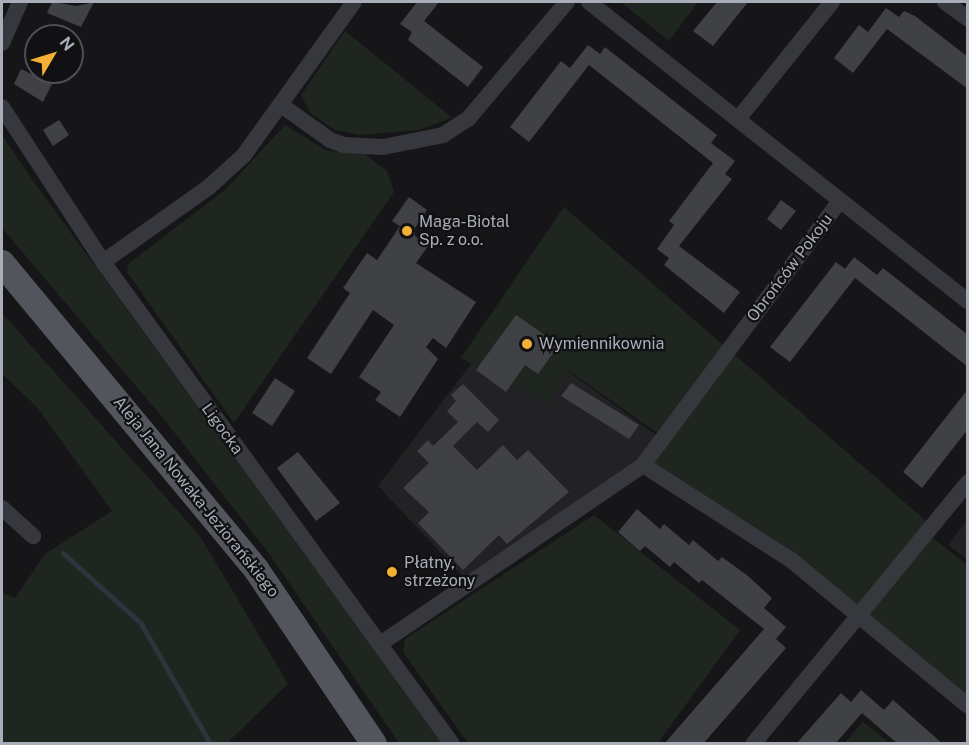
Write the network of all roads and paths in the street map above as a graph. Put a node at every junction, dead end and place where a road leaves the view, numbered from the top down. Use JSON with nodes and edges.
{"nodes":[{"id":1,"x":20,"y":2,"type":"edge"},
{"id":2,"x":354,"y":2,"type":"edge"},
{"id":3,"x":567,"y":2,"type":"edge"},
{"id":4,"x":589,"y":2,"type":"edge"},
{"id":5,"x":832,"y":2,"type":"edge"},
{"id":6,"x":945,"y":2,"type":"edge"},
{"id":7,"x":968,"y":19,"type":"edge"},
{"id":8,"x":2,"y":43,"type":"edge"},
{"id":9,"x":281,"y":105,"type":"junction"},
{"id":10,"x":2,"y":107,"type":"edge"},
{"id":11,"x":738,"y":119,"type":"junction"},
{"id":12,"x":840,"y":201,"type":"junction"},
{"id":13,"x":103,"y":262,"type":"junction"},
{"id":14,"x":2,"y":263,"type":"edge"},
{"id":15,"x":968,"y":301,"type":"edge"},
{"id":16,"x":643,"y":465,"type":"junction"},
{"id":17,"x":968,"y":482,"type":"edge"},
{"id":18,"x":2,"y":508,"type":"edge"},
{"id":19,"x":33,"y":536,"type":"dead end"},
{"id":20,"x":861,"y":616,"type":"junction"},
{"id":21,"x":380,"y":644,"type":"junction"},
{"id":22,"x":968,"y":706,"type":"edge"},
{"id":23,"x":374,"y":744,"type":"edge"},
{"id":24,"x":452,"y":744,"type":"edge"},
{"id":25,"x":753,"y":744,"type":"edge"}],
"edges":[{"from":1,"to":8,"type":"street"},
{"from":2,"to":9,"type":"street"},
{"from":3,"to":9,"type":"street"},
{"from":4,"to":11,"type":"street"},
{"from":5,"to":11,"type":"street"},
{"from":6,"to":7,"type":"street"},
{"from":9,"to":13,"type":"street"},
{"from":10,"to":13,"type":"street","name":"Ligocka"},
{"from":11,"to":12,"type":"street"},
{"from":12,"to":15,"type":"street","name":"Obrońców Pokoju"},
{"from":12,"to":16,"type":"street","name":"Obrońców Pokoju"},
{"from":13,"to":21,"type":"street","name":"Ligocka"},
{"from":14,"to":23,"type":"main road","name":"Aleja Jana Nowaka-Jeziorańskiego"},
{"from":16,"to":20,"type":"street"},
{"from":16,"to":21,"type":"street","name":"Obrońców Pokoju"},
{"from":17,"to":20,"type":"street"},
{"from":18,"to":19,"type":"street"},
{"from":20,"to":22,"type":"street"},
{"from":20,"to":25,"type":"street"},
{"from":21,"to":24,"type":"street","name":"Ligocka"}]}
